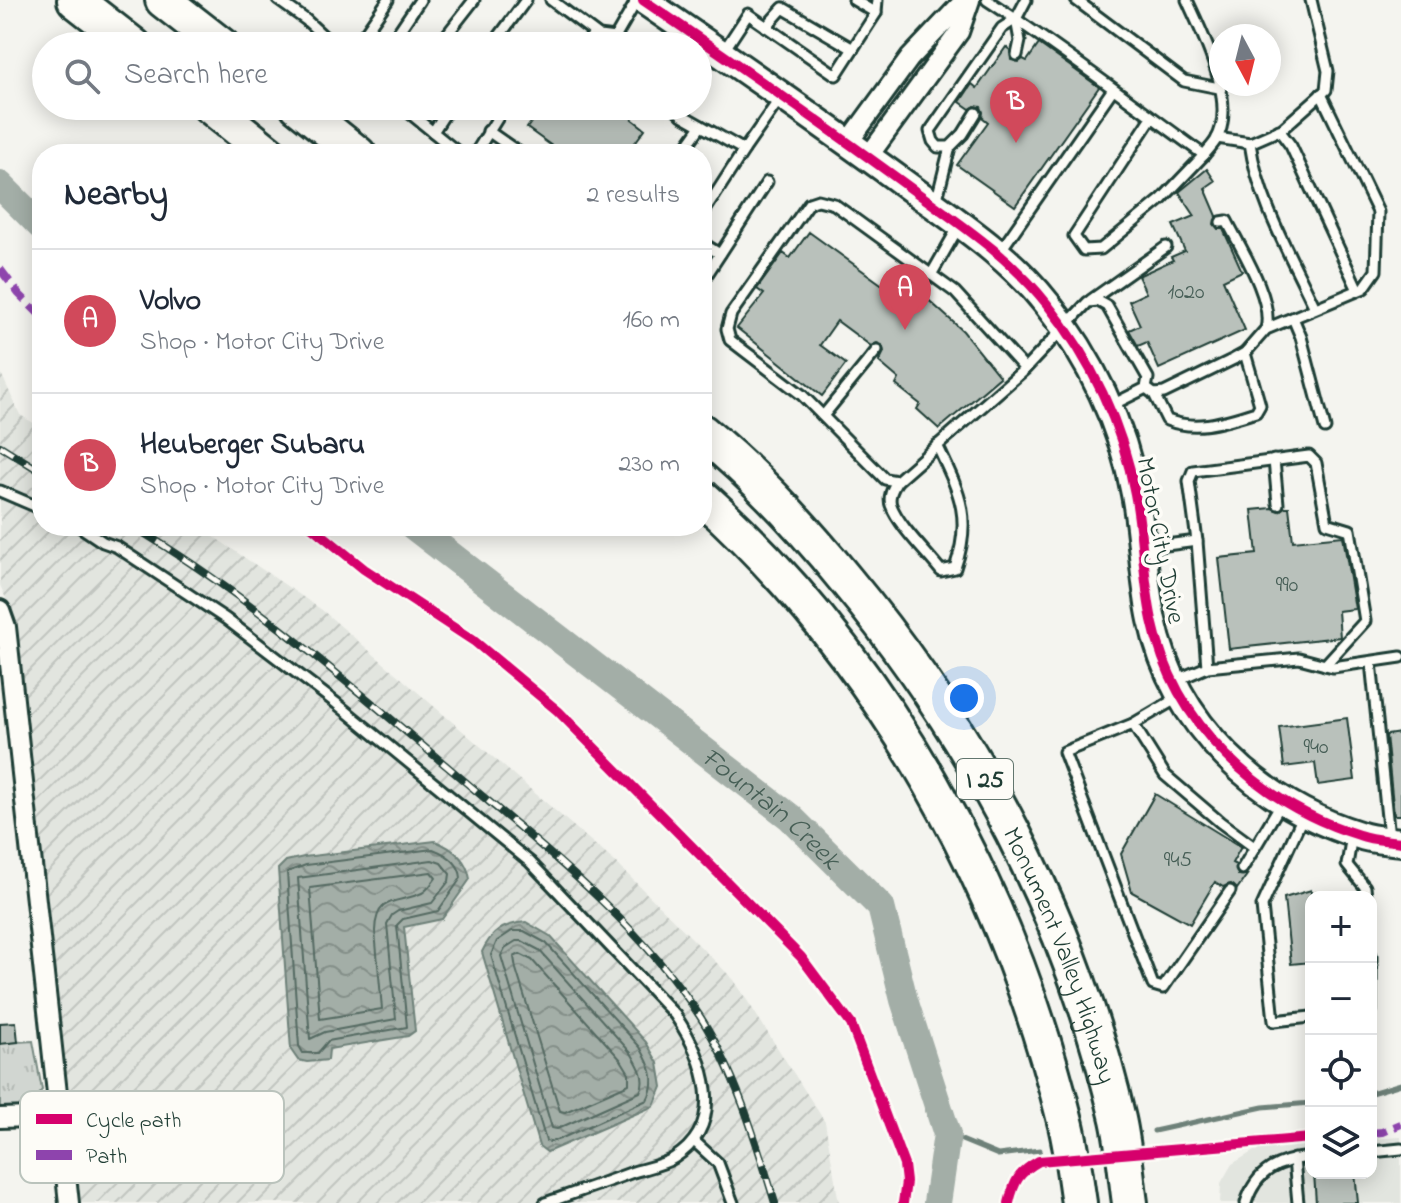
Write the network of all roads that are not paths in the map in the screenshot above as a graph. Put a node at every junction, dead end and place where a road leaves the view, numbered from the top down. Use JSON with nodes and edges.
{"nodes":[{"id":1,"x":75,"y":0,"type":"edge"},
{"id":2,"x":163,"y":0,"type":"edge"},
{"id":3,"x":278,"y":0,"type":"edge"},
{"id":4,"x":388,"y":0,"type":"edge"},
{"id":5,"x":420,"y":0,"type":"edge"},
{"id":6,"x":474,"y":0,"type":"edge"},
{"id":7,"x":526,"y":0,"type":"edge"},
{"id":8,"x":551,"y":0,"type":"edge"},
{"id":9,"x":637,"y":0,"type":"edge"},
{"id":10,"x":643,"y":0,"type":"edge"},
{"id":11,"x":854,"y":0,"type":"edge"},
{"id":12,"x":877,"y":0,"type":"edge"},
{"id":13,"x":967,"y":0,"type":"edge"},
{"id":14,"x":987,"y":0,"type":"edge"},
{"id":15,"x":1026,"y":0,"type":"edge"},
{"id":16,"x":1076,"y":0,"type":"edge"},
{"id":17,"x":1187,"y":0,"type":"edge"},
{"id":18,"x":1311,"y":0,"type":"edge"},
{"id":19,"x":876,"y":13,"type":"junction"},
{"id":20,"x":1016,"y":19,"type":"junction"},
{"id":21,"x":766,"y":27,"type":"junction"},
{"id":22,"x":116,"y":32,"type":"edge"},
{"id":23,"x":204,"y":32,"type":"edge"},
{"id":24,"x":319,"y":32,"type":"edge"},
{"id":25,"x":366,"y":32,"type":"edge"},
{"id":26,"x":398,"y":32,"type":"edge"},
{"id":27,"x":449,"y":32,"type":"edge"},
{"id":28,"x":502,"y":32,"type":"edge"},
{"id":29,"x":593,"y":32,"type":"edge"},
{"id":30,"x":618,"y":32,"type":"edge"},
{"id":31,"x":686,"y":32,"type":"edge"},
{"id":32,"x":712,"y":48,"type":"edge"},
{"id":33,"x":1209,"y":48,"type":"edge"},
{"id":34,"x":853,"y":49,"type":"junction"},
{"id":35,"x":712,"y":51,"type":"edge"},
{"id":36,"x":1017,"y":55,"type":"dead end"},
{"id":37,"x":1209,"y":86,"type":"edge"},
{"id":38,"x":1113,"y":89,"type":"junction"},
{"id":39,"x":1321,"y":94,"type":"junction"},
{"id":40,"x":1220,"y":96,"type":"edge"},
{"id":41,"x":781,"y":97,"type":"junction"},
{"id":42,"x":976,"y":113,"type":"dead end"},
{"id":43,"x":1152,"y":117,"type":"junction"},
{"id":44,"x":228,"y":120,"type":"edge"},
{"id":45,"x":316,"y":120,"type":"edge"},
{"id":46,"x":418,"y":120,"type":"edge"},
{"id":47,"x":441,"y":120,"type":"edge"},
{"id":48,"x":495,"y":120,"type":"edge"},
{"id":49,"x":693,"y":120,"type":"edge"},
{"id":50,"x":701,"y":126,"type":"junction"},
{"id":51,"x":1279,"y":130,"type":"junction"},
{"id":52,"x":488,"y":131,"type":"junction"},
{"id":53,"x":433,"y":132,"type":"junction"},
{"id":54,"x":1217,"y":138,"type":"junction"},
{"id":55,"x":1250,"y":143,"type":"junction"},
{"id":56,"x":258,"y":144,"type":"edge"},
{"id":57,"x":346,"y":144,"type":"edge"},
{"id":58,"x":448,"y":144,"type":"edge"},
{"id":59,"x":481,"y":144,"type":"edge"},
{"id":60,"x":507,"y":144,"type":"edge"},
{"id":61,"x":688,"y":144,"type":"edge"},
{"id":62,"x":950,"y":147,"type":"junction"},
{"id":63,"x":744,"y":150,"type":"junction"},
{"id":64,"x":858,"y":150,"type":"junction"},
{"id":65,"x":1204,"y":155,"type":"junction"},
{"id":66,"x":767,"y":182,"type":"dead end"},
{"id":67,"x":712,"y":200,"type":"edge"},
{"id":68,"x":936,"y":207,"type":"junction"},
{"id":69,"x":1224,"y":221,"type":"dead end"},
{"id":70,"x":960,"y":224,"type":"junction"},
{"id":71,"x":1166,"y":247,"type":"dead end"},
{"id":72,"x":712,"y":249,"type":"edge"},
{"id":73,"x":999,"y":253,"type":"junction"},
{"id":74,"x":720,"y":254,"type":"junction"},
{"id":75,"x":712,"y":266,"type":"edge"},
{"id":76,"x":931,"y":275,"type":"junction"},
{"id":77,"x":1358,"y":290,"type":"junction"},
{"id":78,"x":1088,"y":302,"type":"junction"},
{"id":79,"x":1315,"y":308,"type":"junction"},
{"id":80,"x":1293,"y":318,"type":"junction"},
{"id":81,"x":1064,"y":327,"type":"junction"},
{"id":82,"x":1266,"y":329,"type":"junction"},
{"id":83,"x":877,"y":350,"type":"dead end"},
{"id":84,"x":1245,"y":353,"type":"junction"},
{"id":85,"x":1025,"y":369,"type":"junction"},
{"id":86,"x":1150,"y":391,"type":"junction"},
{"id":87,"x":1108,"y":407,"type":"junction"},
{"id":88,"x":823,"y":416,"type":"junction"},
{"id":89,"x":1325,"y":428,"type":"dead end"},
{"id":90,"x":712,"y":440,"type":"edge"},
{"id":91,"x":937,"y":445,"type":"junction"},
{"id":92,"x":1274,"y":460,"type":"junction"},
{"id":93,"x":897,"y":481,"type":"junction"},
{"id":94,"x":0,"y":491,"type":"edge"},
{"id":95,"x":1278,"y":504,"type":"dead end"},
{"id":96,"x":32,"y":505,"type":"edge"},
{"id":97,"x":712,"y":507,"type":"edge"},
{"id":98,"x":94,"y":536,"type":"edge"},
{"id":99,"x":1197,"y":541,"type":"junction"},
{"id":100,"x":1143,"y":548,"type":"junction"},
{"id":101,"x":2,"y":612,"type":"edge"},
{"id":102,"x":1401,"y":657,"type":"edge"},
{"id":103,"x":1371,"y":662,"type":"junction"},
{"id":104,"x":1325,"y":665,"type":"junction"},
{"id":105,"x":1207,"y":667,"type":"junction"},
{"id":106,"x":1178,"y":688,"type":"junction"},
{"id":107,"x":1133,"y":724,"type":"junction"},
{"id":108,"x":1294,"y":807,"type":"junction"},
{"id":109,"x":1352,"y":833,"type":"junction"},
{"id":110,"x":1395,"y":841,"type":"edge"},
{"id":111,"x":1254,"y":847,"type":"junction"},
{"id":112,"x":1242,"y":869,"type":"dead end"},
{"id":113,"x":1230,"y":891,"type":"dead end"},
{"id":114,"x":1365,"y":891,"type":"edge"},
{"id":115,"x":1305,"y":1018,"type":"edge"},
{"id":116,"x":56,"y":1091,"type":"edge"},
{"id":117,"x":20,"y":1117,"type":"edge"},
{"id":118,"x":0,"y":1118,"type":"edge"},
{"id":119,"x":694,"y":1141,"type":"junction"},
{"id":120,"x":1401,"y":1149,"type":"edge"},
{"id":121,"x":1377,"y":1151,"type":"edge"},
{"id":122,"x":1305,"y":1158,"type":"edge"},
{"id":123,"x":1294,"y":1159,"type":"junction"},
{"id":124,"x":67,"y":1183,"type":"edge"},
{"id":125,"x":69,"y":1203,"type":"edge"},
{"id":126,"x":545,"y":1203,"type":"edge"},
{"id":127,"x":733,"y":1203,"type":"edge"},
{"id":128,"x":1079,"y":1203,"type":"edge"},
{"id":129,"x":1130,"y":1203,"type":"edge"},
{"id":130,"x":1246,"y":1203,"type":"edge"},
{"id":131,"x":1298,"y":1203,"type":"edge"}],
"edges":[{"from":1,"to":22,"type":"highway"},
{"from":2,"to":23,"type":"highway"},
{"from":3,"to":24,"type":"lane"},
{"from":4,"to":25,"type":"lane"},
{"from":5,"to":26,"type":"lane"},
{"from":6,"to":27,"type":"lane"},
{"from":7,"to":28,"type":"lane"},
{"from":8,"to":29,"type":"lane"},
{"from":9,"to":30,"type":"lane"},
{"from":10,"to":31,"type":"street","name":"Motor City Drive"},
{"from":11,"to":19,"type":"lane"},
{"from":12,"to":19,"type":"lane"},
{"from":13,"to":64,"type":"street"},
{"from":14,"to":20,"type":"lane"},
{"from":15,"to":20,"type":"lane"},
{"from":16,"to":37,"type":"lane"},
{"from":17,"to":33,"type":"lane"},
{"from":18,"to":39,"type":"lane"},
{"from":19,"to":34,"type":"lane"},
{"from":20,"to":36,"type":"lane"},
{"from":20,"to":38,"type":"lane"},
{"from":20,"to":62,"type":"lane"},
{"from":21,"to":32,"type":"lane"},
{"from":21,"to":34,"type":"lane"},
{"from":21,"to":34,"type":"lane"},
{"from":35,"to":41,"type":"street","name":"Motor City Drive"},
{"from":38,"to":43,"type":"lane"},
{"from":38,"to":73,"type":"lane"},
{"from":39,"to":51,"type":"lane"},
{"from":39,"to":77,"type":"lane"},
{"from":40,"to":54,"type":"lane"},
{"from":41,"to":63,"type":"lane"},
{"from":41,"to":64,"type":"street","name":"Motor City Drive"},
{"from":42,"to":62,"type":"lane"},
{"from":43,"to":65,"type":"lane"},
{"from":43,"to":65,"type":"lane"},
{"from":44,"to":56,"type":"highway"},
{"from":45,"to":57,"type":"highway"},
{"from":46,"to":53,"type":"lane"},
{"from":47,"to":53,"type":"lane"},
{"from":48,"to":52,"type":"lane"},
{"from":49,"to":50,"type":"lane"},
{"from":50,"to":61,"type":"lane"},
{"from":50,"to":63,"type":"lane"},
{"from":51,"to":55,"type":"lane"},
{"from":51,"to":77,"type":"lane"},
{"from":52,"to":59,"type":"lane"},
{"from":52,"to":60,"type":"lane"},
{"from":53,"to":58,"type":"lane"},
{"from":54,"to":55,"type":"lane"},
{"from":54,"to":65,"type":"lane"},
{"from":55,"to":79,"type":"lane"},
{"from":62,"to":68,"type":"lane"},
{"from":63,"to":67,"type":"lane"},
{"from":64,"to":68,"type":"street","name":"Motor City Drive"},
{"from":66,"to":74,"type":"lane"},
{"from":68,"to":70,"type":"street","name":"Motor City Drive"},
{"from":69,"to":82,"type":"lane"},
{"from":70,"to":73,"type":"street","name":"Motor City Drive"},
{"from":70,"to":76,"type":"lane"},
{"from":71,"to":78,"type":"lane"},
{"from":72,"to":74,"type":"lane"},
{"from":73,"to":81,"type":"street","name":"Motor City Drive"},
{"from":74,"to":75,"type":"lane"},
{"from":76,"to":85,"type":"lane"},
{"from":76,"to":88,"type":"lane"},
{"from":77,"to":79,"type":"lane"},
{"from":78,"to":81,"type":"lane"},
{"from":78,"to":86,"type":"lane"},
{"from":79,"to":80,"type":"lane"},
{"from":80,"to":82,"type":"lane"},
{"from":80,"to":89,"type":"lane"},
{"from":81,"to":85,"type":"lane"},
{"from":81,"to":87,"type":"street","name":"Motor City Drive"},
{"from":82,"to":84,"type":"lane"},
{"from":83,"to":88,"type":"lane"},
{"from":84,"to":86,"type":"lane"},
{"from":84,"to":86,"type":"lane"},
{"from":85,"to":91,"type":"lane"},
{"from":86,"to":87,"type":"lane"},
{"from":87,"to":100,"type":"street","name":"Motor City Drive"},
{"from":88,"to":93,"type":"lane"},
{"from":90,"to":129,"type":"highway","name":"Monument Valley Highway","number":"I 25"},
{"from":91,"to":93,"type":"lane"},
{"from":91,"to":93,"type":"lane"},
{"from":92,"to":95,"type":"lane"},
{"from":92,"to":99,"type":"lane"},
{"from":92,"to":104,"type":"lane"},
{"from":94,"to":96,"type":"lane"},
{"from":97,"to":128,"type":"highway","name":"Monument Valley Highway","number":"I 25"},
{"from":98,"to":119,"type":"lane"},
{"from":99,"to":100,"type":"lane"},
{"from":99,"to":105,"type":"lane"},
{"from":100,"to":106,"type":"street","name":"Motor City Drive"},
{"from":101,"to":116,"type":"street"},
{"from":102,"to":103,"type":"lane"},
{"from":103,"to":104,"type":"lane"},
{"from":103,"to":110,"type":"lane"},
{"from":104,"to":105,"type":"lane"},
{"from":105,"to":106,"type":"lane"},
{"from":106,"to":107,"type":"lane"},
{"from":106,"to":108,"type":"street","name":"Motor City Drive"},
{"from":107,"to":111,"type":"lane"},
{"from":107,"to":113,"type":"lane"},
{"from":108,"to":109,"type":"street","name":"Motor City Drive"},
{"from":108,"to":111,"type":"lane"},
{"from":108,"to":115,"type":"lane"},
{"from":109,"to":110,"type":"street","name":"Motor City Drive"},
{"from":109,"to":114,"type":"lane"},
{"from":111,"to":112,"type":"lane"},
{"from":117,"to":118,"type":"street"},
{"from":119,"to":126,"type":"lane"},
{"from":119,"to":127,"type":"lane"},
{"from":120,"to":121,"type":"lane"},
{"from":122,"to":123,"type":"lane"},
{"from":123,"to":130,"type":"lane"},
{"from":123,"to":131,"type":"lane"},
{"from":124,"to":125,"type":"street"}]}
